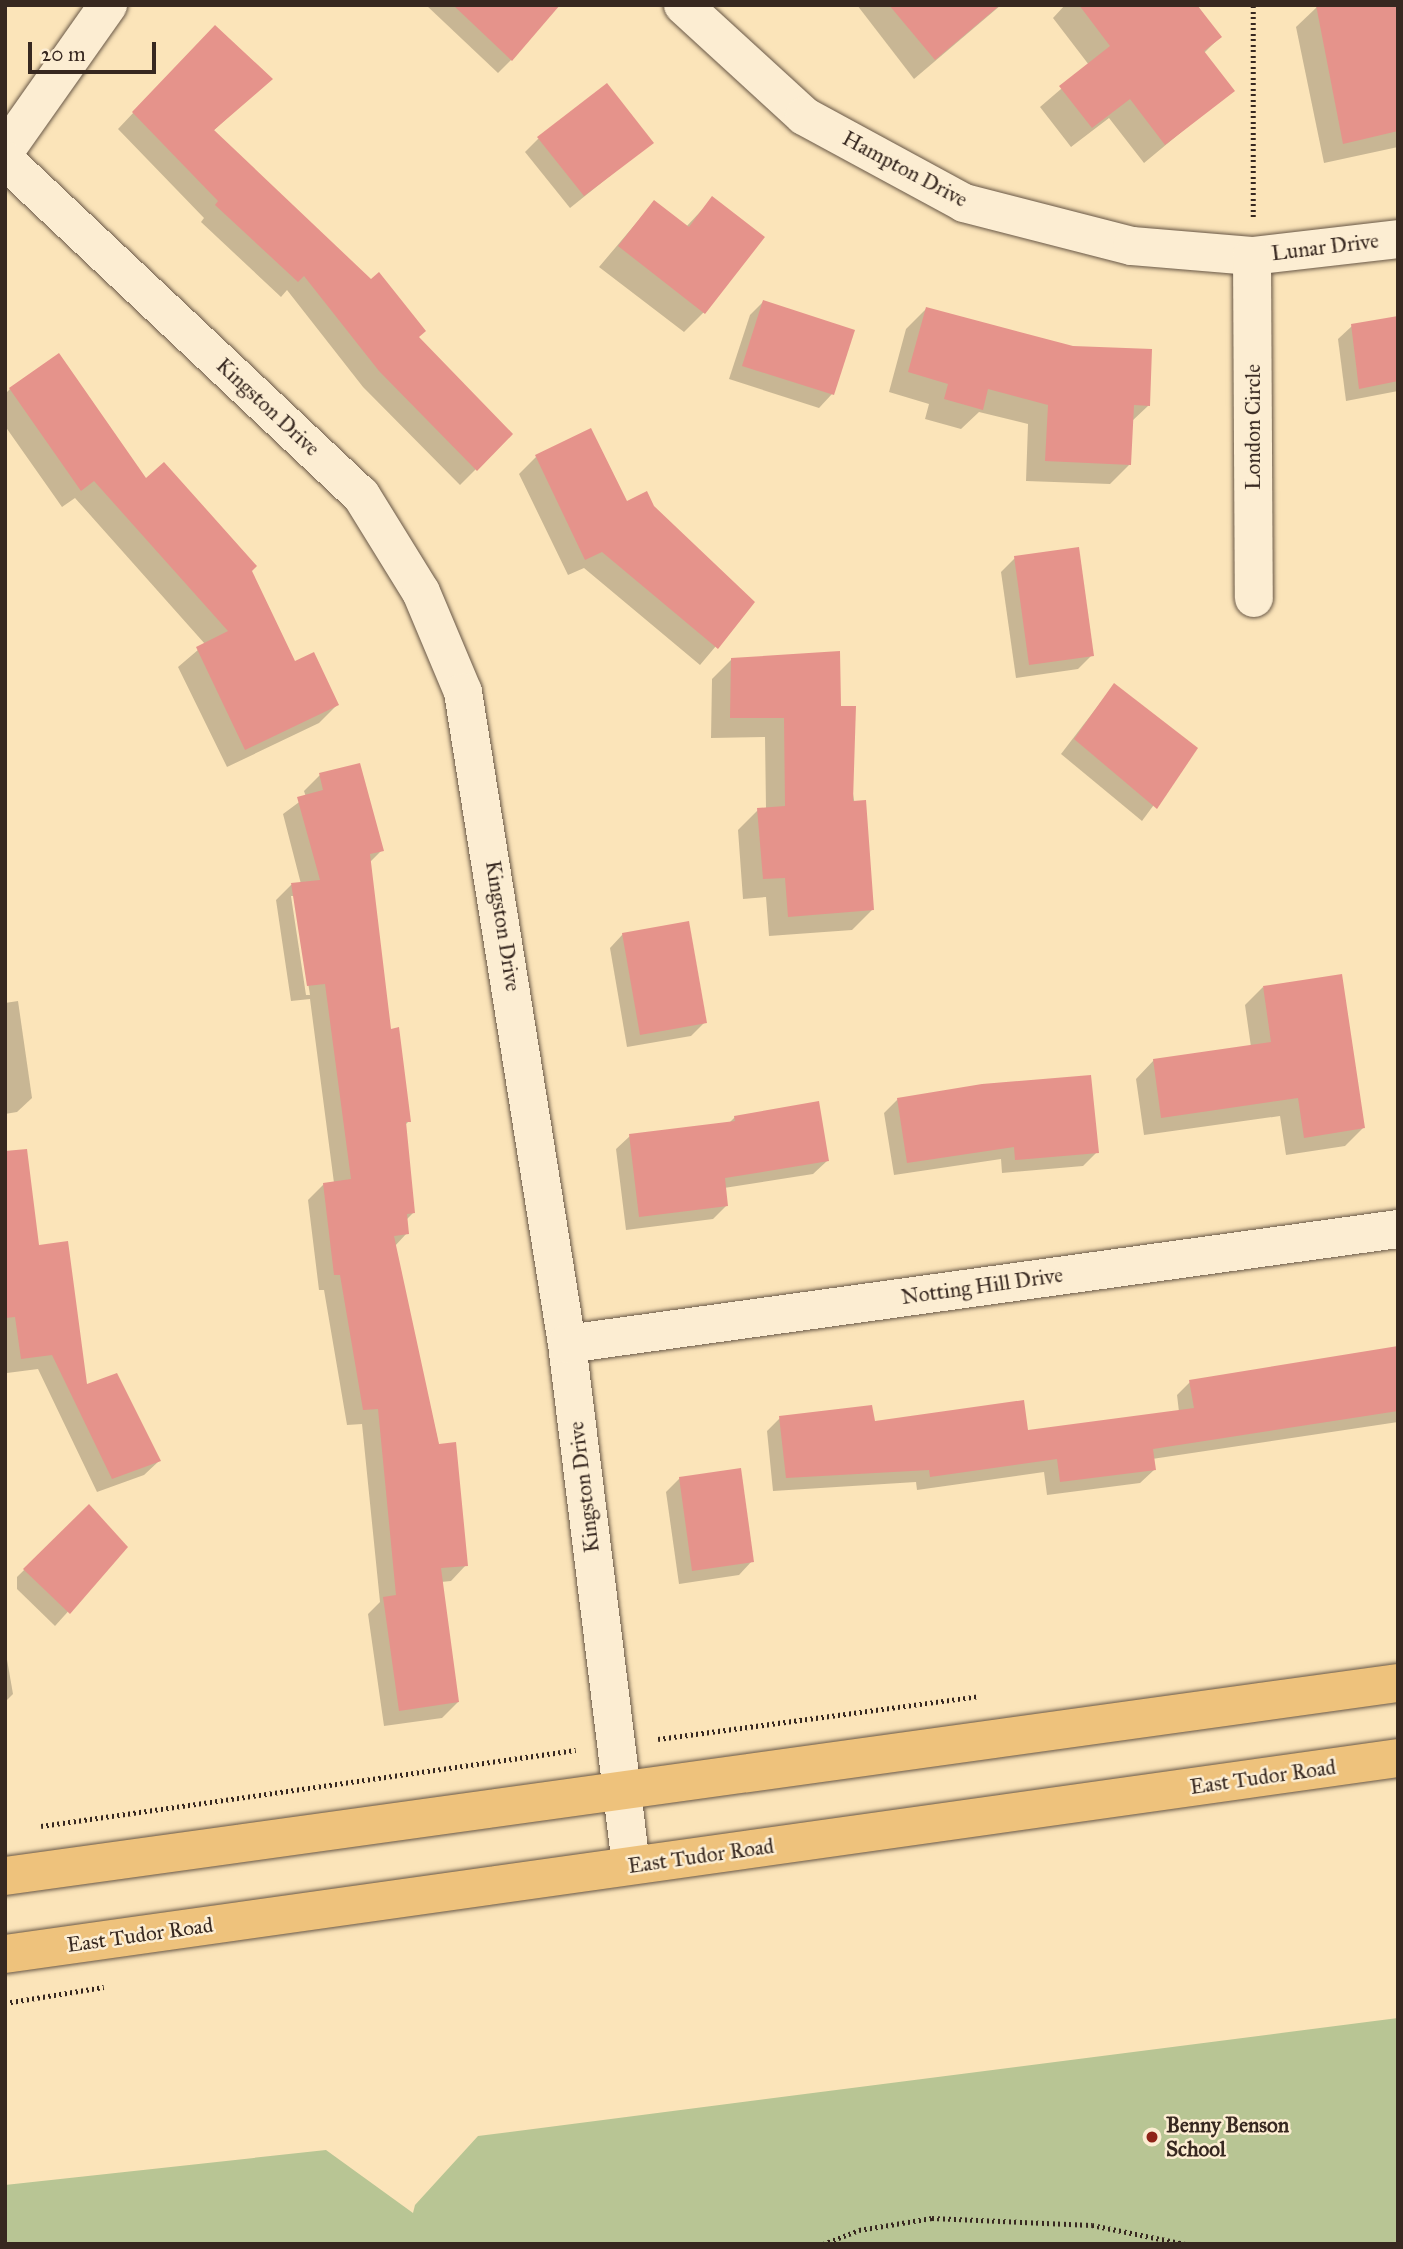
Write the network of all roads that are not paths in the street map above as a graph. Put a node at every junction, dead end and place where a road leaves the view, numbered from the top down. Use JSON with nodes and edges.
{"nodes":[{"id":1,"x":108,"y":5,"type":"edge"},
{"id":2,"x":682,"y":5,"type":"edge"},
{"id":3,"x":5,"y":151,"type":"edge"},
{"id":4,"x":5,"y":160,"type":"edge"},
{"id":5,"x":1398,"y":239,"type":"edge"},
{"id":6,"x":1252,"y":256,"type":"junction"},
{"id":7,"x":1254,"y":598,"type":"dead end"},
{"id":8,"x":1398,"y":1229,"type":"edge"},
{"id":9,"x":567,"y":1344,"type":"junction"},
{"id":10,"x":1398,"y":1683,"type":"edge"},
{"id":11,"x":1398,"y":1758,"type":"edge"},
{"id":12,"x":621,"y":1791,"type":"junction"},
{"id":13,"x":631,"y":1865,"type":"junction"},
{"id":14,"x":5,"y":1876,"type":"edge"},
{"id":15,"x":5,"y":1954,"type":"edge"}],
"edges":[{"from":1,"to":3,"type":"street"},
{"from":2,"to":6,"type":"street","name":"Hampton Drive"},
{"from":4,"to":9,"type":"street","name":"Kingston Drive"},
{"from":5,"to":6,"type":"street","name":"Lunar Drive"},
{"from":6,"to":7,"type":"street","name":"London Circle"},
{"from":8,"to":9,"type":"street","name":"Notting Hill Drive"},
{"from":9,"to":12,"type":"street","name":"Kingston Drive"},
{"from":10,"to":12,"type":"main road"},
{"from":11,"to":13,"type":"main road","name":"East Tudor Road"},
{"from":12,"to":13,"type":"street","name":"Kingston Drive"},
{"from":12,"to":14,"type":"main road"},
{"from":13,"to":15,"type":"main road","name":"East Tudor Road"}]}
